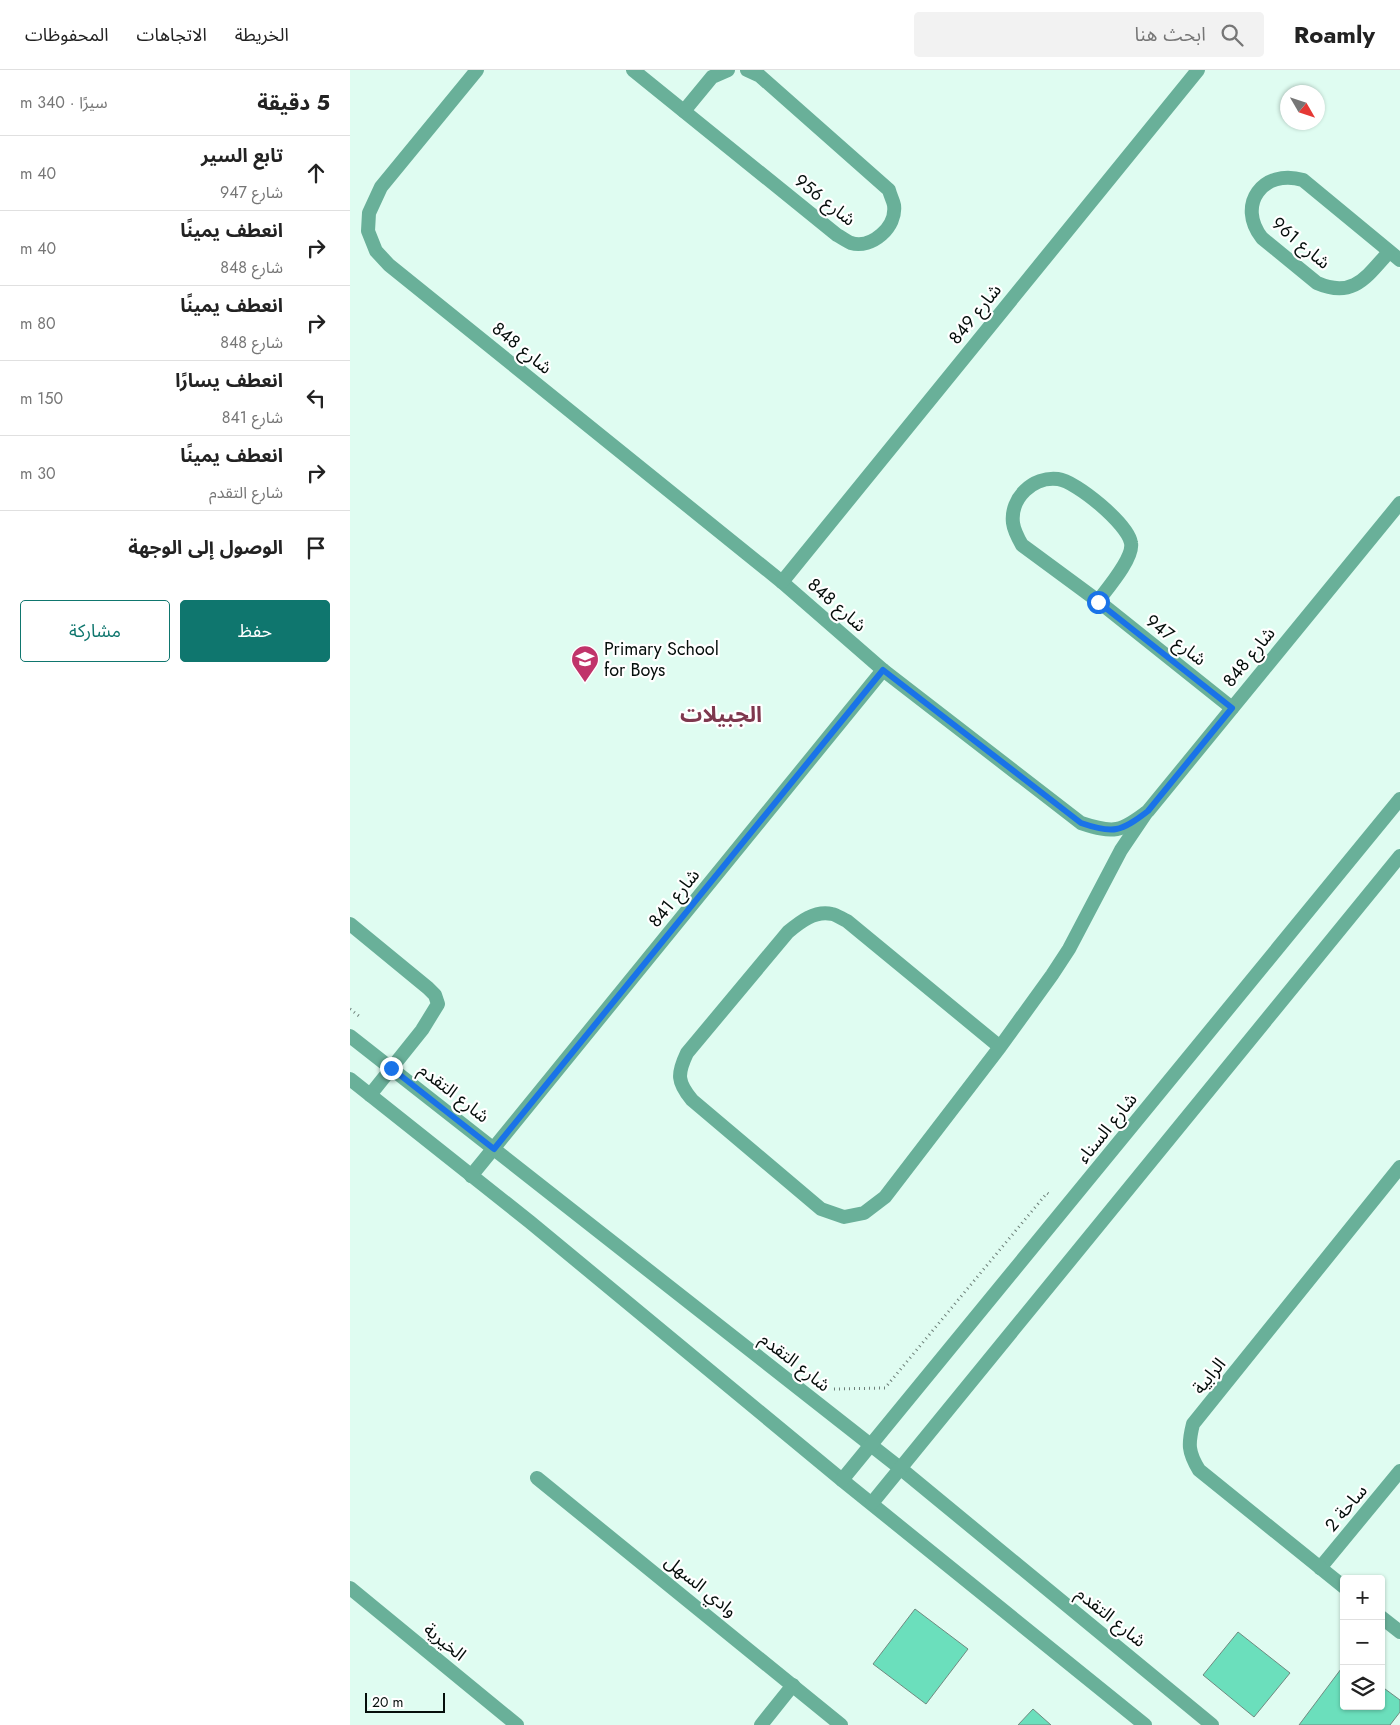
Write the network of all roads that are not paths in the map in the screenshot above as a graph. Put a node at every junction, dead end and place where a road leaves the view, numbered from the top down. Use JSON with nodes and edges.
{"nodes":[{"id":1,"x":477,"y":70,"type":"edge"},
{"id":2,"x":632,"y":70,"type":"edge"},
{"id":3,"x":728,"y":70,"type":"edge"},
{"id":4,"x":747,"y":70,"type":"edge"},
{"id":5,"x":1198,"y":70,"type":"edge"},
{"id":6,"x":684,"y":111,"type":"junction"},
{"id":7,"x":1395,"y":256,"type":"edge"},
{"id":8,"x":1400,"y":503,"type":"edge"},
{"id":9,"x":782,"y":582,"type":"junction"},
{"id":10,"x":1098,"y":602,"type":"junction"},
{"id":11,"x":883,"y":670,"type":"junction"},
{"id":12,"x":1232,"y":708,"type":"junction"},
{"id":13,"x":1400,"y":799,"type":"edge"},
{"id":14,"x":1148,"y":811,"type":"junction"},
{"id":15,"x":1400,"y":856,"type":"edge"},
{"id":16,"x":350,"y":924,"type":"edge"},
{"id":17,"x":350,"y":1036,"type":"edge"},
{"id":18,"x":1000,"y":1047,"type":"junction"},
{"id":19,"x":391,"y":1068,"type":"junction"},
{"id":20,"x":350,"y":1079,"type":"edge"},
{"id":21,"x":370,"y":1095,"type":"junction"},
{"id":22,"x":494,"y":1149,"type":"junction"},
{"id":23,"x":1400,"y":1167,"type":"edge"},
{"id":24,"x":471,"y":1176,"type":"junction"},
{"id":25,"x":870,"y":1445,"type":"junction"},
{"id":26,"x":900,"y":1468,"type":"junction"},
{"id":27,"x":1400,"y":1471,"type":"edge"},
{"id":28,"x":537,"y":1478,"type":"dead end"},
{"id":29,"x":842,"y":1480,"type":"junction"},
{"id":30,"x":872,"y":1503,"type":"junction"},
{"id":31,"x":1320,"y":1568,"type":"junction"},
{"id":32,"x":1340,"y":1584,"type":"edge"},
{"id":33,"x":350,"y":1588,"type":"edge"},
{"id":34,"x":1385,"y":1620,"type":"edge"},
{"id":35,"x":1400,"y":1632,"type":"edge"},
{"id":36,"x":793,"y":1685,"type":"junction"},
{"id":37,"x":517,"y":1725,"type":"edge"},
{"id":38,"x":761,"y":1725,"type":"edge"},
{"id":39,"x":841,"y":1725,"type":"edge"},
{"id":40,"x":1145,"y":1725,"type":"edge"},
{"id":41,"x":1212,"y":1725,"type":"edge"}],
"edges":[{"from":1,"to":9,"type":"street","name":"شارع 848"},
{"from":2,"to":6,"type":"street","name":"شارع 956"},
{"from":3,"to":6,"type":"street"},
{"from":4,"to":6,"type":"street","name":"شارع 956"},
{"from":5,"to":9,"type":"street","name":"شارع 849"},
{"from":7,"to":7,"type":"street","name":"شارع 961"},
{"from":8,"to":12,"type":"street","name":"شارع 848"},
{"from":9,"to":11,"type":"street","name":"شارع 848"},
{"from":10,"to":10,"type":"street","name":"شارع 947"},
{"from":10,"to":12,"type":"street","name":"شارع 947"},
{"from":11,"to":14,"type":"street","name":"شارع 848"},
{"from":11,"to":22,"type":"street","name":"شارع 841"},
{"from":12,"to":14,"type":"street","name":"شارع 848"},
{"from":13,"to":25,"type":"street","name":"شارع السناء"},
{"from":14,"to":18,"type":"street"},
{"from":15,"to":26,"type":"street"},
{"from":16,"to":19,"type":"street"},
{"from":17,"to":19,"type":"street","name":"شارع التقدم"},
{"from":18,"to":18,"type":"street"},
{"from":19,"to":21,"type":"street"},
{"from":19,"to":22,"type":"street","name":"شارع التقدم"},
{"from":20,"to":21,"type":"street"},
{"from":21,"to":24,"type":"street"},
{"from":22,"to":24,"type":"street","name":"شارع 841"},
{"from":22,"to":25,"type":"street","name":"شارع التقدم"},
{"from":23,"to":31,"type":"street","name":"الرابية"},
{"from":24,"to":29,"type":"street"},
{"from":25,"to":26,"type":"street","name":"شارع التقدم"},
{"from":25,"to":29,"type":"street","name":"شارع السناء"},
{"from":26,"to":30,"type":"street"},
{"from":26,"to":41,"type":"street","name":"شارع التقدم"},
{"from":27,"to":31,"type":"street","name":"ساحة 2"},
{"from":28,"to":36,"type":"street","name":"وادي السهل"},
{"from":29,"to":30,"type":"street"},
{"from":30,"to":40,"type":"street"},
{"from":31,"to":32,"type":"street","name":"الرابية"},
{"from":33,"to":37,"type":"street","name":"الخيرية"},
{"from":34,"to":35,"type":"street"},
{"from":36,"to":38,"type":"street"},
{"from":36,"to":39,"type":"street","name":"وادي السهل"}]}
